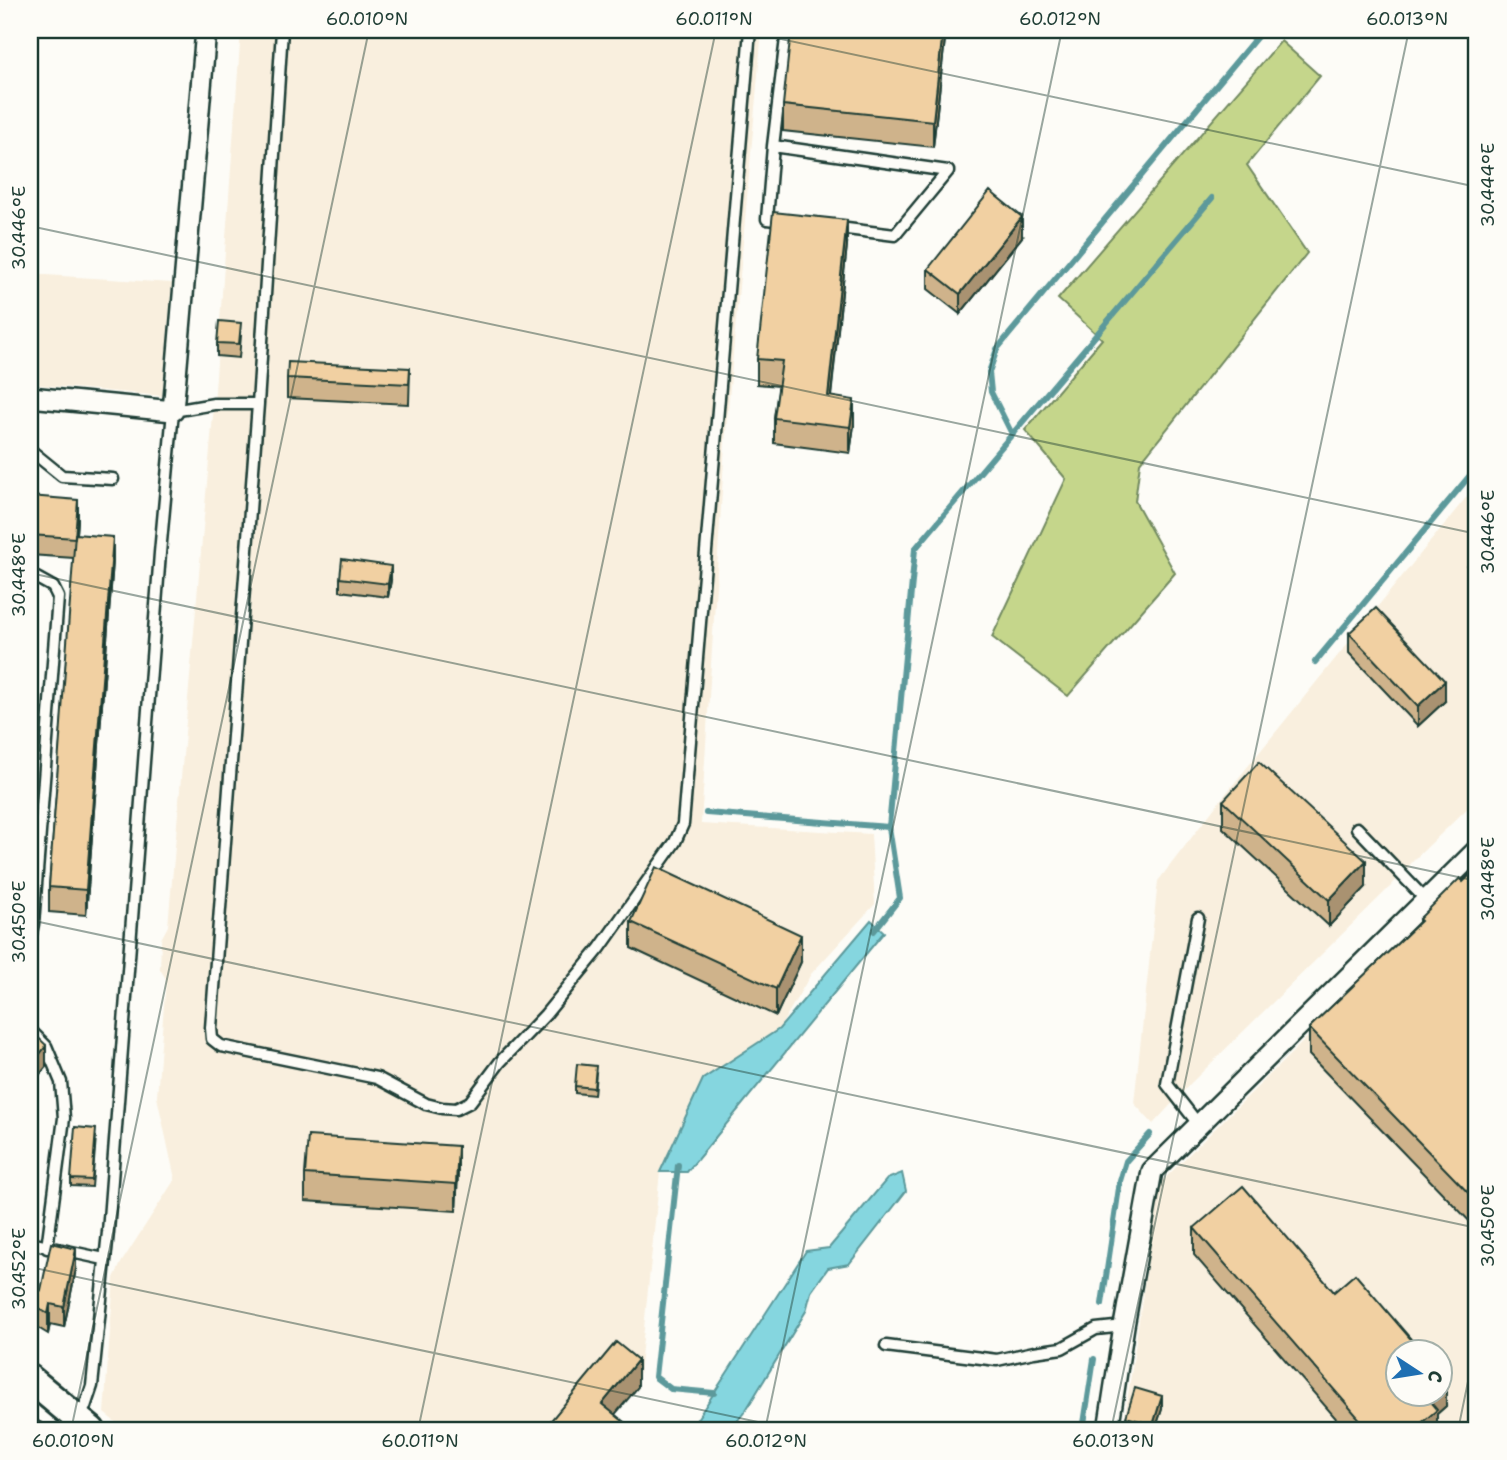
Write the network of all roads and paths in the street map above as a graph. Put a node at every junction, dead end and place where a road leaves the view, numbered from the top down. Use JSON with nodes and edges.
{"nodes":[{"id":1,"x":206,"y":30,"type":"edge"},
{"id":2,"x":282,"y":30,"type":"edge"},
{"id":3,"x":750,"y":30,"type":"edge"},
{"id":4,"x":787,"y":30,"type":"edge"},
{"id":5,"x":774,"y":146,"type":"junction"},
{"id":6,"x":30,"y":397,"type":"edge"},
{"id":7,"x":258,"y":404,"type":"junction"},
{"id":8,"x":173,"y":411,"type":"junction"},
{"id":9,"x":30,"y":450,"type":"edge"},
{"id":10,"x":113,"y":479,"type":"dead end"},
{"id":11,"x":30,"y":577,"type":"edge"},
{"id":12,"x":1357,"y":828,"type":"dead end"},
{"id":13,"x":1477,"y":849,"type":"edge"},
{"id":14,"x":32,"y":889,"type":"edge"},
{"id":15,"x":1426,"y":900,"type":"junction"},
{"id":16,"x":1198,"y":918,"type":"dead end"},
{"id":17,"x":30,"y":938,"type":"edge"},
{"id":18,"x":30,"y":1030,"type":"edge"},
{"id":19,"x":1199,"y":1125,"type":"junction"},
{"id":20,"x":30,"y":1243,"type":"edge"},
{"id":21,"x":47,"y":1248,"type":"junction"},
{"id":22,"x":104,"y":1259,"type":"junction"},
{"id":23,"x":1124,"y":1326,"type":"junction"},
{"id":24,"x":887,"y":1346,"type":"dead end"},
{"id":25,"x":30,"y":1379,"type":"edge"},
{"id":26,"x":84,"y":1425,"type":"edge"},
{"id":27,"x":1108,"y":1430,"type":"edge"}],
"edges":[{"from":1,"to":8,"type":"street"},
{"from":2,"to":7,"type":"lane"},
{"from":3,"to":7,"type":"lane"},
{"from":4,"to":5,"type":"lane"},
{"from":5,"to":5,"type":"lane"},
{"from":6,"to":8,"type":"street"},
{"from":7,"to":8,"type":"lane"},
{"from":8,"to":22,"type":"lane"},
{"from":9,"to":10,"type":"lane"},
{"from":11,"to":14,"type":"lane"},
{"from":12,"to":15,"type":"lane"},
{"from":13,"to":15,"type":"street"},
{"from":14,"to":17,"type":"lane"},
{"from":15,"to":19,"type":"street"},
{"from":16,"to":19,"type":"lane"},
{"from":18,"to":21,"type":"lane"},
{"from":19,"to":23,"type":"street"},
{"from":20,"to":21,"type":"lane"},
{"from":21,"to":22,"type":"lane"},
{"from":22,"to":26,"type":"lane"},
{"from":23,"to":24,"type":"lane"},
{"from":23,"to":27,"type":"street"},
{"from":25,"to":26,"type":"main road"}]}
